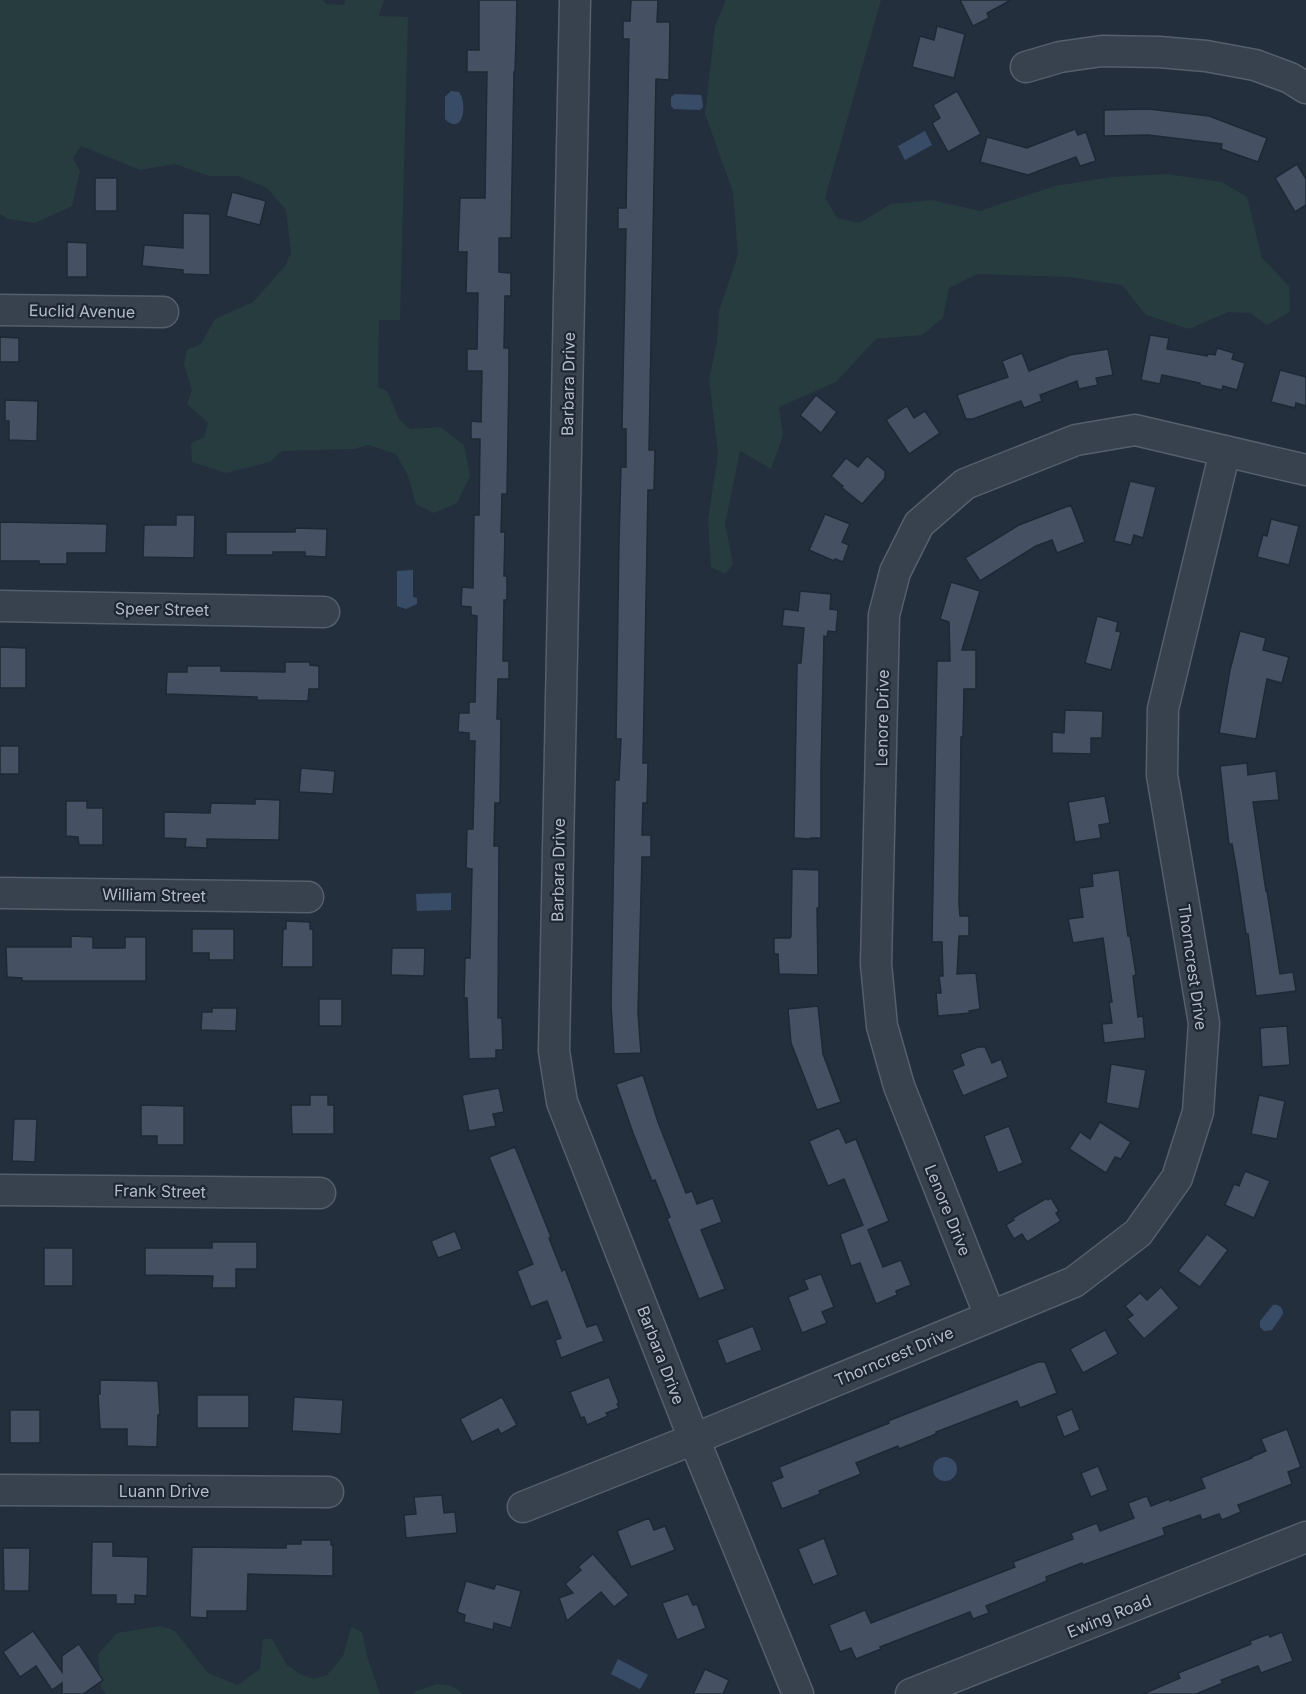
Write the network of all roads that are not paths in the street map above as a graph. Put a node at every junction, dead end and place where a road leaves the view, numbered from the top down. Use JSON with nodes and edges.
{"nodes":[{"id":1,"x":575,"y":0,"type":"edge"},
{"id":2,"x":1026,"y":67,"type":"dead end"},
{"id":3,"x":1306,"y":88,"type":"edge"},
{"id":4,"x":0,"y":310,"type":"edge"},
{"id":5,"x":163,"y":312,"type":"dead end"},
{"id":6,"x":1225,"y":451,"type":"junction"},
{"id":7,"x":1306,"y":470,"type":"edge"},
{"id":8,"x":0,"y":606,"type":"edge"},
{"id":9,"x":324,"y":612,"type":"dead end"},
{"id":10,"x":0,"y":893,"type":"edge"},
{"id":11,"x":308,"y":897,"type":"dead end"},
{"id":12,"x":0,"y":1190,"type":"edge"},
{"id":13,"x":320,"y":1193,"type":"dead end"},
{"id":14,"x":990,"y":1316,"type":"junction"},
{"id":15,"x":694,"y":1439,"type":"junction"},
{"id":16,"x":0,"y":1490,"type":"edge"},
{"id":17,"x":328,"y":1492,"type":"dead end"},
{"id":18,"x":523,"y":1507,"type":"dead end"},
{"id":19,"x":1306,"y":1538,"type":"edge"},
{"id":20,"x":798,"y":1694,"type":"edge"},
{"id":21,"x":911,"y":1694,"type":"edge"}],
"edges":[{"from":1,"to":15,"type":"street","name":"Barbara Drive"},
{"from":2,"to":3,"type":"street"},
{"from":4,"to":5,"type":"street","name":"Euclid Avenue"},
{"from":6,"to":7,"type":"street","name":"Lenore Drive"},
{"from":6,"to":14,"type":"street","name":"Thorncrest Drive"},
{"from":6,"to":14,"type":"street","name":"Lenore Drive"},
{"from":8,"to":9,"type":"street","name":"Speer Street"},
{"from":10,"to":11,"type":"street","name":"William Street"},
{"from":12,"to":13,"type":"street","name":"Frank Street"},
{"from":14,"to":15,"type":"street","name":"Thorncrest Drive"},
{"from":15,"to":18,"type":"street","name":"Thorncrest Drive"},
{"from":15,"to":20,"type":"street","name":"Barbara Drive"},
{"from":16,"to":17,"type":"street","name":"Luann Drive"},
{"from":19,"to":21,"type":"street","name":"Ewing Road"}]}
